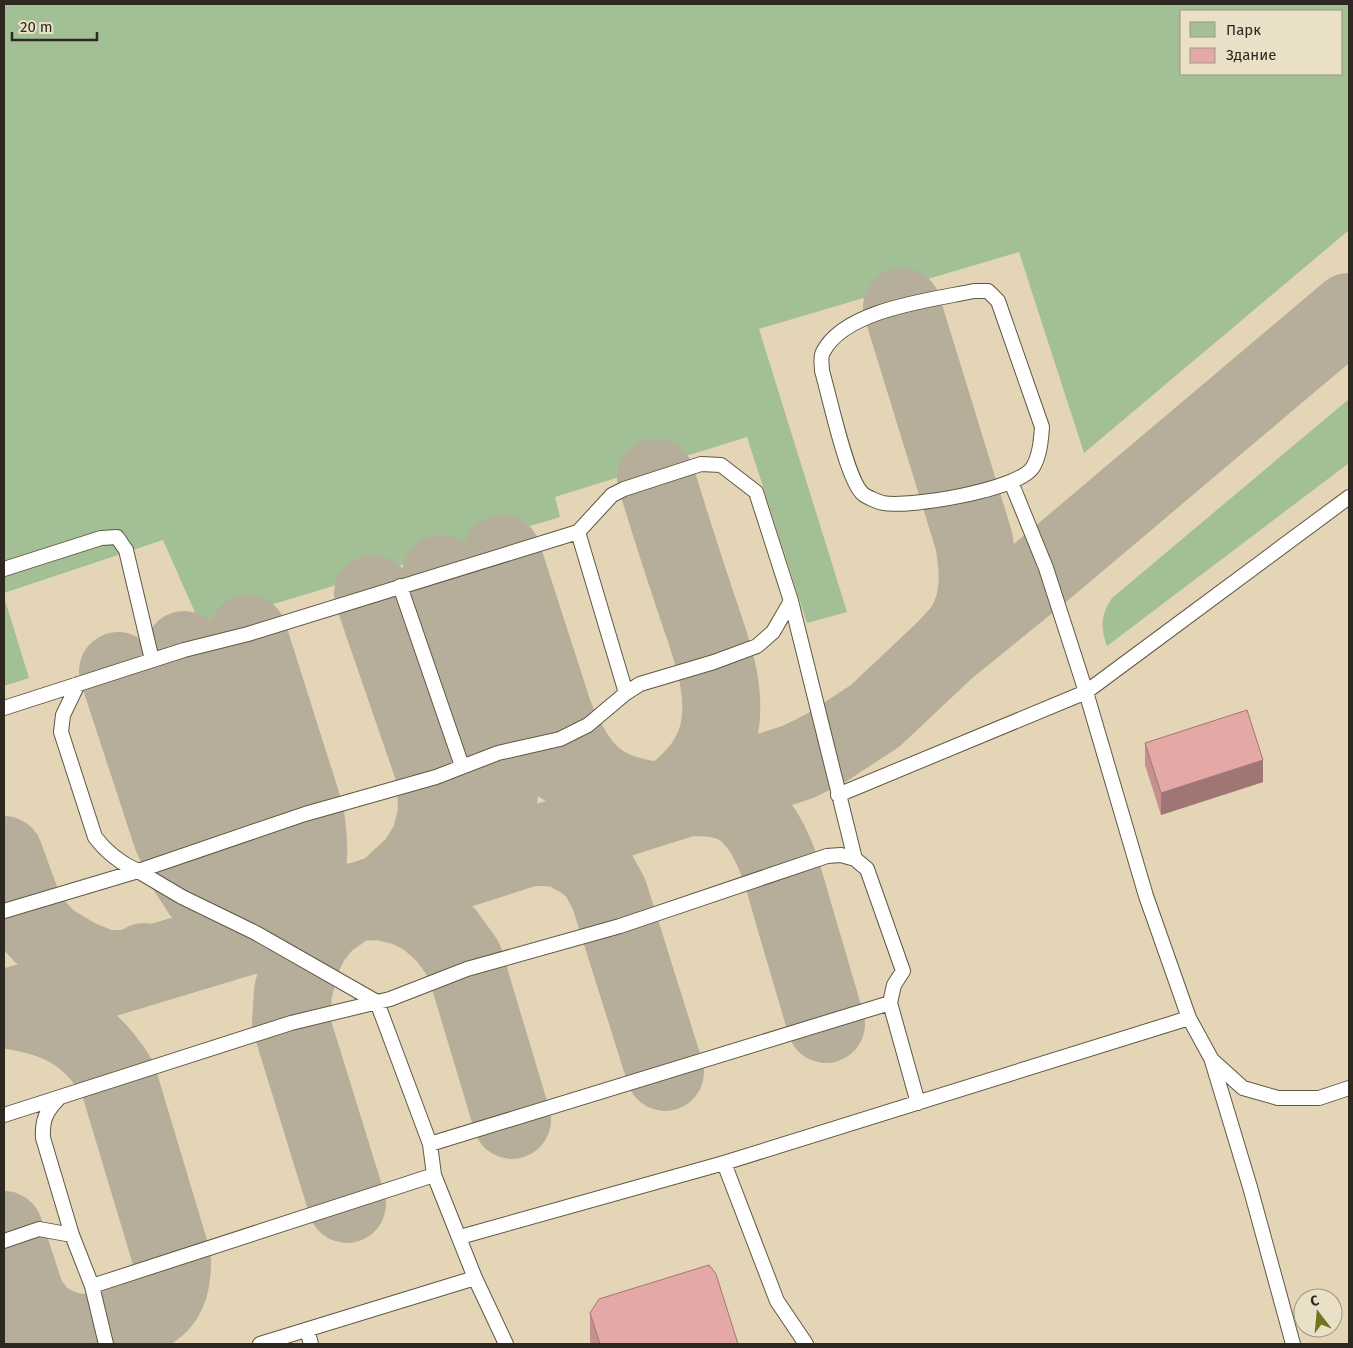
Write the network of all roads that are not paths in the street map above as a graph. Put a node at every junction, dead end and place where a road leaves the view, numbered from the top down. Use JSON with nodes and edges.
{"nodes":[{"id":1,"x":1011,"y":482,"type":"junction"},
{"id":2,"x":1349,"y":497,"type":"edge"},
{"id":3,"x":578,"y":532,"type":"junction"},
{"id":4,"x":4,"y":569,"type":"edge"},
{"id":5,"x":400,"y":586,"type":"junction"},
{"id":6,"x":791,"y":601,"type":"junction"},
{"id":7,"x":152,"y":660,"type":"junction"},
{"id":8,"x":78,"y":684,"type":"junction"},
{"id":9,"x":1086,"y":692,"type":"junction"},
{"id":10,"x":626,"y":693,"type":"junction"},
{"id":11,"x":4,"y":708,"type":"edge"},
{"id":12,"x":462,"y":766,"type":"junction"},
{"id":13,"x":838,"y":795,"type":"junction"},
{"id":14,"x":855,"y":859,"type":"junction"},
{"id":15,"x":138,"y":871,"type":"junction"},
{"id":16,"x":4,"y":911,"type":"edge"},
{"id":17,"x":377,"y":1002,"type":"junction"},
{"id":18,"x":890,"y":1003,"type":"junction"},
{"id":19,"x":1189,"y":1018,"type":"junction"},
{"id":20,"x":1212,"y":1060,"type":"junction"},
{"id":21,"x":1349,"y":1088,"type":"edge"},
{"id":22,"x":62,"y":1096,"type":"junction"},
{"id":23,"x":918,"y":1103,"type":"junction"},
{"id":24,"x":4,"y":1115,"type":"edge"},
{"id":25,"x":430,"y":1144,"type":"junction"},
{"id":26,"x":724,"y":1163,"type":"junction"},
{"id":27,"x":434,"y":1176,"type":"junction"},
{"id":28,"x":72,"y":1235,"type":"junction"},
{"id":29,"x":460,"y":1237,"type":"junction"},
{"id":30,"x":4,"y":1241,"type":"edge"},
{"id":31,"x":475,"y":1278,"type":"junction"},
{"id":32,"x":92,"y":1286,"type":"junction"},
{"id":33,"x":307,"y":1330,"type":"junction"},
{"id":34,"x":106,"y":1344,"type":"edge"},
{"id":35,"x":260,"y":1344,"type":"edge"},
{"id":36,"x":311,"y":1344,"type":"edge"},
{"id":37,"x":506,"y":1344,"type":"edge"},
{"id":38,"x":806,"y":1344,"type":"edge"},
{"id":39,"x":1293,"y":1344,"type":"edge"}],
"edges":[{"from":1,"to":1,"type":"lane"},
{"from":1,"to":9,"type":"lane"},
{"from":2,"to":9,"type":"lane"},
{"from":3,"to":5,"type":"lane"},
{"from":3,"to":6,"type":"lane"},
{"from":3,"to":10,"type":"lane"},
{"from":4,"to":7,"type":"lane"},
{"from":5,"to":7,"type":"lane"},
{"from":5,"to":12,"type":"lane"},
{"from":6,"to":10,"type":"lane"},
{"from":6,"to":13,"type":"lane"},
{"from":7,"to":8,"type":"lane"},
{"from":8,"to":11,"type":"lane"},
{"from":8,"to":15,"type":"lane"},
{"from":9,"to":13,"type":"lane"},
{"from":9,"to":19,"type":"lane"},
{"from":10,"to":12,"type":"lane"},
{"from":12,"to":15,"type":"lane"},
{"from":13,"to":14,"type":"lane"},
{"from":14,"to":17,"type":"lane"},
{"from":14,"to":18,"type":"lane"},
{"from":15,"to":16,"type":"lane"},
{"from":15,"to":17,"type":"lane"},
{"from":17,"to":22,"type":"lane"},
{"from":17,"to":25,"type":"lane"},
{"from":18,"to":23,"type":"lane"},
{"from":18,"to":25,"type":"lane"},
{"from":19,"to":20,"type":"lane"},
{"from":19,"to":23,"type":"lane"},
{"from":20,"to":21,"type":"lane"},
{"from":20,"to":39,"type":"lane"},
{"from":22,"to":24,"type":"lane"},
{"from":22,"to":28,"type":"lane"},
{"from":23,"to":26,"type":"lane"},
{"from":25,"to":27,"type":"lane"},
{"from":26,"to":29,"type":"lane"},
{"from":26,"to":38,"type":"lane"},
{"from":27,"to":29,"type":"lane"},
{"from":27,"to":32,"type":"lane"},
{"from":28,"to":30,"type":"lane"},
{"from":28,"to":32,"type":"lane"},
{"from":29,"to":31,"type":"lane"},
{"from":31,"to":33,"type":"lane"},
{"from":31,"to":37,"type":"lane"},
{"from":32,"to":34,"type":"lane"},
{"from":33,"to":35,"type":"lane"},
{"from":33,"to":36,"type":"lane"}]}
